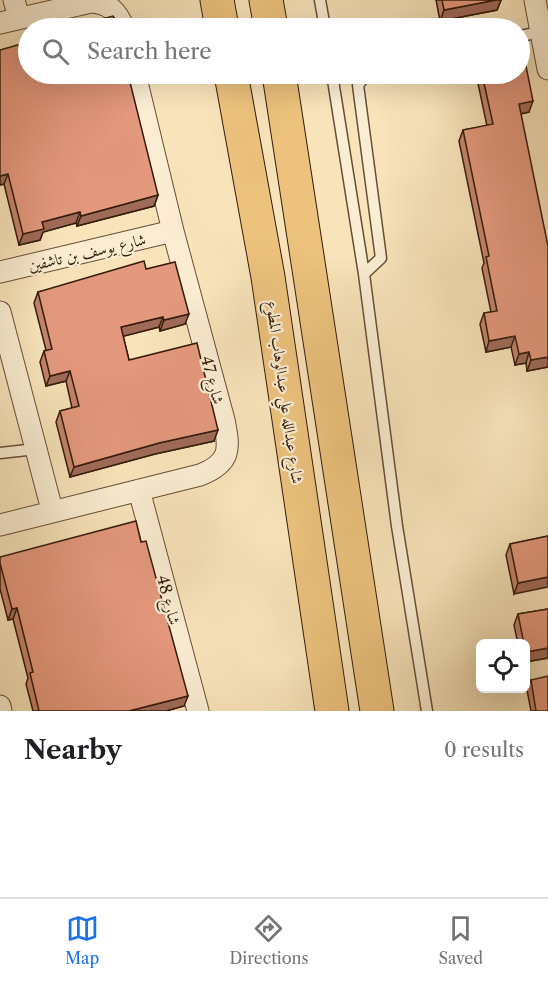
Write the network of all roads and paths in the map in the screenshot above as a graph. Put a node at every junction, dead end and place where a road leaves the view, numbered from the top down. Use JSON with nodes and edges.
{"nodes":[{"id":1,"x":217,"y":0,"type":"edge"},
{"id":2,"x":266,"y":0,"type":"edge"},
{"id":3,"x":321,"y":0,"type":"edge"},
{"id":4,"x":535,"y":0,"type":"edge"},
{"id":5,"x":115,"y":4,"type":"edge"},
{"id":6,"x":11,"y":14,"type":"edge"},
{"id":7,"x":220,"y":18,"type":"edge"},
{"id":8,"x":269,"y":18,"type":"edge"},
{"id":9,"x":324,"y":18,"type":"edge"},
{"id":10,"x":541,"y":32,"type":"junction"},
{"id":11,"x":530,"y":34,"type":"edge"},
{"id":12,"x":548,"y":69,"type":"edge"},
{"id":13,"x":137,"y":84,"type":"edge"},
{"id":14,"x":233,"y":84,"type":"edge"},
{"id":15,"x":281,"y":84,"type":"edge"},
{"id":16,"x":334,"y":84,"type":"edge"},
{"id":17,"x":360,"y":84,"type":"edge"},
{"id":18,"x":173,"y":231,"type":"junction"},
{"id":19,"x":0,"y":272,"type":"edge"},
{"id":20,"x":364,"y":274,"type":"junction"},
{"id":21,"x":0,"y":312,"type":"edge"},
{"id":22,"x":36,"y":449,"type":"junction"},
{"id":23,"x":0,"y":453,"type":"edge"},
{"id":24,"x":139,"y":490,"type":"junction"},
{"id":25,"x":52,"y":510,"type":"junction"},
{"id":26,"x":0,"y":525,"type":"edge"},
{"id":27,"x":0,"y":706,"type":"edge"},
{"id":28,"x":1,"y":711,"type":"edge"},
{"id":29,"x":198,"y":711,"type":"edge"},
{"id":30,"x":332,"y":711,"type":"edge"},
{"id":31,"x":377,"y":711,"type":"edge"},
{"id":32,"x":426,"y":711,"type":"edge"}],
"edges":[{"from":1,"to":7,"type":"main road"},
{"from":2,"to":8,"type":"main road"},
{"from":3,"to":9,"type":"lane"},
{"from":4,"to":10,"type":"street"},
{"from":5,"to":6,"type":"street"},
{"from":10,"to":11,"type":"lane"},
{"from":10,"to":12,"type":"street"},
{"from":13,"to":18,"type":"street","name":"شارع 47"},
{"from":14,"to":30,"type":"main road","name":"شارع عبدالله علي عبدالوهاب المطوع"},
{"from":15,"to":31,"type":"main road"},
{"from":16,"to":20,"type":"lane"},
{"from":17,"to":20,"type":"lane"},
{"from":18,"to":19,"type":"street","name":"شارع يوسف بن تاشفين"},
{"from":18,"to":24,"type":"street","name":"شارع 47"},
{"from":20,"to":32,"type":"lane"},
{"from":21,"to":22,"type":"street"},
{"from":22,"to":23,"type":"lane"},
{"from":22,"to":25,"type":"street"},
{"from":24,"to":25,"type":"street","name":"شارع 47"},
{"from":24,"to":29,"type":"street","name":"شارع 48"},
{"from":25,"to":26,"type":"street","name":"شارع 47"},
{"from":27,"to":28,"type":"street"}]}
